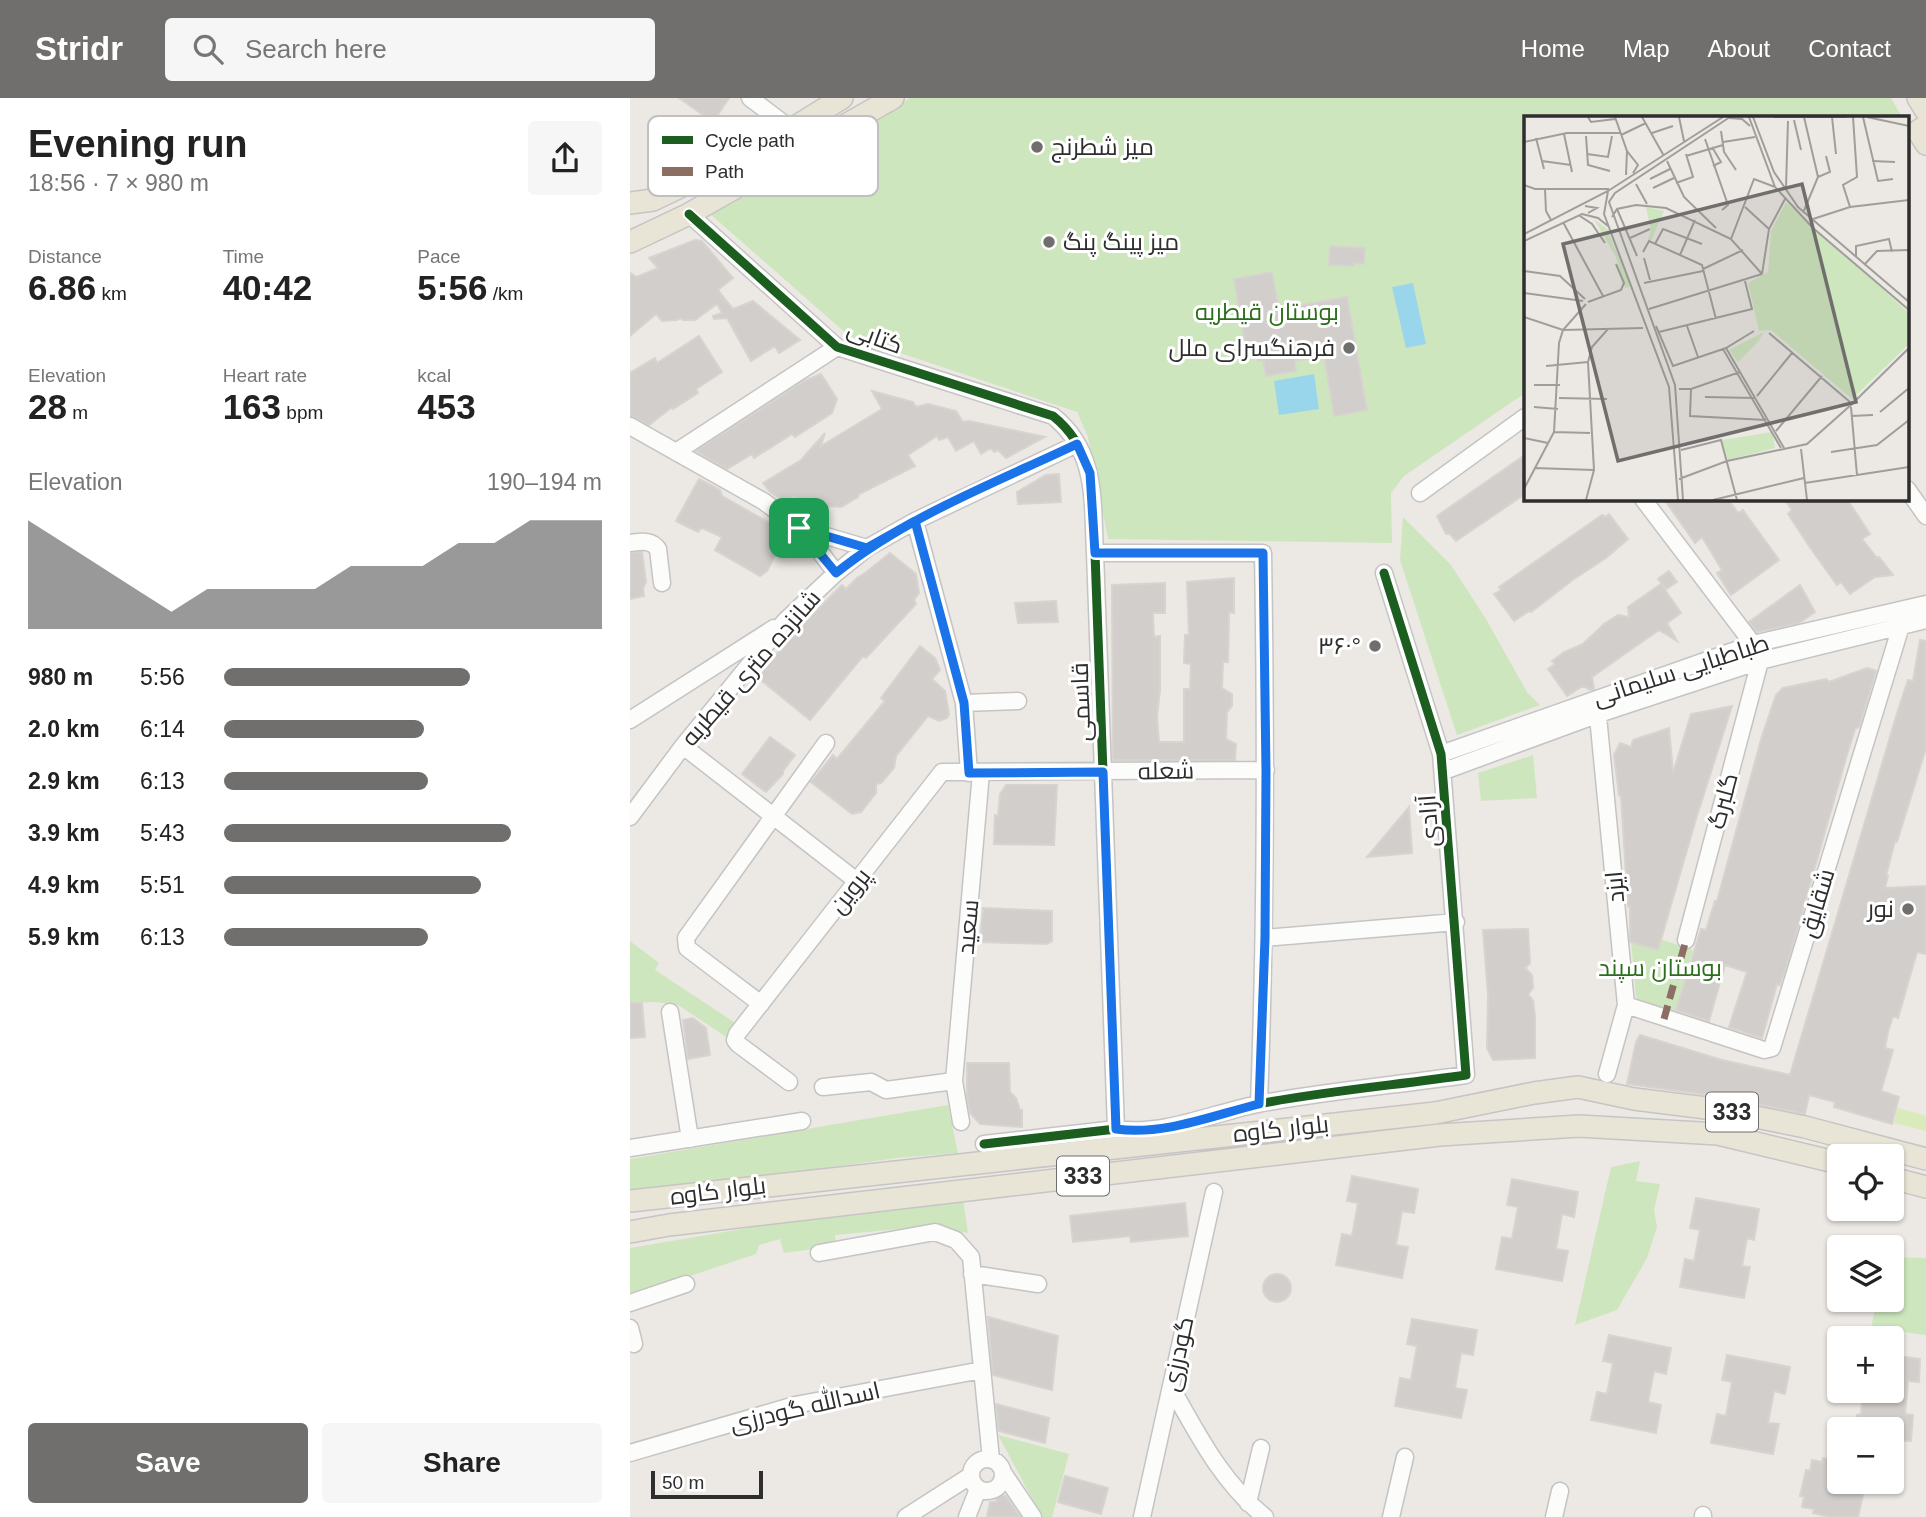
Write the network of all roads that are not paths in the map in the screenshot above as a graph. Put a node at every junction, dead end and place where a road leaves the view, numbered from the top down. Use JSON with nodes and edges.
{"nodes":[{"id":1,"x":750,"y":98,"type":"edge"},
{"id":2,"x":892,"y":98,"type":"edge"},
{"id":3,"x":1918,"y":98,"type":"edge"},
{"id":4,"x":838,"y":99,"type":"edge"},
{"id":5,"x":1926,"y":111,"type":"edge"},
{"id":6,"x":774,"y":116,"type":"edge"},
{"id":7,"x":812,"y":116,"type":"edge"},
{"id":8,"x":860,"y":116,"type":"edge"},
{"id":9,"x":630,"y":194,"type":"edge"},
{"id":10,"x":661,"y":196,"type":"edge"},
{"id":11,"x":720,"y":196,"type":"edge"},
{"id":12,"x":653,"y":200,"type":"junction"},
{"id":13,"x":630,"y":204,"type":"edge"},
{"id":14,"x":689,"y":214,"type":"junction"},
{"id":15,"x":630,"y":242,"type":"edge"},
{"id":16,"x":837,"y":347,"type":"junction"},
{"id":17,"x":1524,"y":418,"type":"edge"},
{"id":18,"x":630,"y":426,"type":"edge"},
{"id":19,"x":1077,"y":444,"type":"junction"},
{"id":20,"x":676,"y":452,"type":"junction"},
{"id":21,"x":1909,"y":492,"type":"edge"},
{"id":22,"x":1420,"y":493,"type":"dead end"},
{"id":23,"x":1644,"y":500,"type":"edge"},
{"id":24,"x":1926,"y":516,"type":"edge"},
{"id":25,"x":915,"y":521,"type":"junction"},
{"id":26,"x":799,"y":528,"type":"junction"},
{"id":27,"x":630,"y":543,"type":"edge"},
{"id":28,"x":867,"y":548,"type":"junction"},
{"id":29,"x":1095,"y":553,"type":"junction"},
{"id":30,"x":836,"y":573,"type":"junction"},
{"id":31,"x":1384,"y":573,"type":"dead end"},
{"id":32,"x":662,"y":583,"type":"dead end"},
{"id":33,"x":1926,"y":604,"type":"edge"},
{"id":34,"x":1900,"y":618,"type":"junction"},
{"id":35,"x":1926,"y":620,"type":"edge"},
{"id":36,"x":785,"y":621,"type":"junction"},
{"id":37,"x":1754,"y":643,"type":"junction"},
{"id":38,"x":1760,"y":661,"type":"junction"},
{"id":39,"x":1017,"y":701,"type":"dead end"},
{"id":40,"x":964,"y":703,"type":"junction"},
{"id":41,"x":1597,"y":706,"type":"junction"},
{"id":42,"x":630,"y":720,"type":"edge"},
{"id":43,"x":825,"y":743,"type":"dead end"},
{"id":44,"x":683,"y":746,"type":"junction"},
{"id":45,"x":1441,"y":754,"type":"junction"},
{"id":46,"x":1266,"y":771,"type":"junction"},
{"id":47,"x":1444,"y":771,"type":"junction"},
{"id":48,"x":1103,"y":772,"type":"junction"},
{"id":49,"x":975,"y":773,"type":"junction"},
{"id":50,"x":774,"y":816,"type":"junction"},
{"id":51,"x":630,"y":817,"type":"edge"},
{"id":52,"x":858,"y":882,"type":"junction"},
{"id":53,"x":1456,"y":922,"type":"junction"},
{"id":54,"x":1265,"y":938,"type":"junction"},
{"id":55,"x":1686,"y":940,"type":"dead end"},
{"id":56,"x":761,"y":1004,"type":"junction"},
{"id":57,"x":1626,"y":1005,"type":"junction"},
{"id":58,"x":670,"y":1012,"type":"dead end"},
{"id":59,"x":1608,"y":1074,"type":"dead end"},
{"id":60,"x":954,"y":1081,"type":"junction"},
{"id":61,"x":789,"y":1082,"type":"dead end"},
{"id":62,"x":823,"y":1087,"type":"dead end"},
{"id":63,"x":1578,"y":1087,"type":"junction"},
{"id":64,"x":1534,"y":1093,"type":"junction"},
{"id":65,"x":1259,"y":1104,"type":"junction"},
{"id":66,"x":802,"y":1121,"type":"dead end"},
{"id":67,"x":961,"y":1122,"type":"dead end"},
{"id":68,"x":1579,"y":1126,"type":"junction"},
{"id":69,"x":1536,"y":1128,"type":"junction"},
{"id":70,"x":1116,"y":1129,"type":"junction"},
{"id":71,"x":690,"y":1139,"type":"junction"},
{"id":72,"x":984,"y":1144,"type":"dead end"},
{"id":73,"x":630,"y":1148,"type":"edge"},
{"id":74,"x":1926,"y":1159,"type":"edge"},
{"id":75,"x":1827,"y":1160,"type":"edge"},
{"id":76,"x":1904,"y":1181,"type":"edge"},
{"id":77,"x":1926,"y":1187,"type":"edge"},
{"id":78,"x":1214,"y":1192,"type":"dead end"},
{"id":79,"x":630,"y":1201,"type":"edge"},
{"id":80,"x":630,"y":1232,"type":"edge"},
{"id":81,"x":818,"y":1253,"type":"dead end"},
{"id":82,"x":971,"y":1265,"type":"junction"},
{"id":83,"x":686,"y":1284,"type":"dead end"},
{"id":84,"x":1038,"y":1284,"type":"dead end"},
{"id":85,"x":630,"y":1303,"type":"edge"},
{"id":86,"x":982,"y":1370,"type":"junction"},
{"id":87,"x":1171,"y":1387,"type":"junction"},
{"id":88,"x":1261,"y":1448,"type":"dead end"},
{"id":89,"x":630,"y":1453,"type":"edge"},
{"id":90,"x":1405,"y":1457,"type":"dead end"},
{"id":91,"x":991,"y":1460,"type":"junction"},
{"id":92,"x":1004,"y":1474,"type":"junction"},
{"id":93,"x":974,"y":1483,"type":"junction"},
{"id":94,"x":1560,"y":1491,"type":"dead end"},
{"id":95,"x":1248,"y":1503,"type":"junction"},
{"id":96,"x":906,"y":1517,"type":"edge"},
{"id":97,"x":967,"y":1517,"type":"edge"},
{"id":98,"x":1032,"y":1517,"type":"edge"},
{"id":99,"x":1142,"y":1517,"type":"edge"},
{"id":100,"x":1265,"y":1517,"type":"edge"},
{"id":101,"x":1391,"y":1517,"type":"edge"},
{"id":102,"x":1554,"y":1517,"type":"edge"}],
"edges":[{"from":1,"to":6,"type":"street"},
{"from":2,"to":8,"type":"main road"},
{"from":3,"to":5,"type":"main road"},
{"from":4,"to":7,"type":"main road"},
{"from":9,"to":12,"type":"street"},
{"from":10,"to":12,"type":"main road"},
{"from":11,"to":14,"type":"main road"},
{"from":12,"to":13,"type":"main road"},
{"from":14,"to":15,"type":"main road"},
{"from":14,"to":16,"type":"street","name":"کتابی"},
{"from":16,"to":19,"type":"street","name":"کتابی"},
{"from":16,"to":20,"type":"street"},
{"from":17,"to":22,"type":"street"},
{"from":18,"to":20,"type":"street"},
{"from":19,"to":25,"type":"street","name":"شانزده متری قیطریه"},
{"from":19,"to":29,"type":"street","name":"قاسمی"},
{"from":20,"to":26,"type":"street"},
{"from":21,"to":24,"type":"street"},
{"from":23,"to":37,"type":"street"},
{"from":25,"to":28,"type":"street","name":"شانزده متری قیطریه"},
{"from":25,"to":40,"type":"street","name":"سعید"},
{"from":26,"to":28,"type":"street"},
{"from":26,"to":30,"type":"street"},
{"from":27,"to":32,"type":"street"},
{"from":28,"to":30,"type":"street","name":"شانزده متری قیطریه"},
{"from":29,"to":46,"type":"street"},
{"from":29,"to":48,"type":"street","name":"قاسمی"},
{"from":30,"to":36,"type":"street","name":"شانزده متری قیطریه"},
{"from":31,"to":45,"type":"street","name":"آزادی"},
{"from":33,"to":34,"type":"street","name":"طباطبایی سلیمانی"},
{"from":34,"to":35,"type":"street","name":"طباطبایی سلیمانی"},
{"from":34,"to":37,"type":"street","name":"طباطبایی سلیمانی"},
{"from":34,"to":38,"type":"street","name":"طباطبایی سلیمانی"},
{"from":34,"to":57,"type":"street","name":"شقایق"},
{"from":36,"to":42,"type":"street"},
{"from":36,"to":44,"type":"street","name":"شانزده متری قیطریه"},
{"from":37,"to":41,"type":"street","name":"طباطبایی سلیمانی"},
{"from":38,"to":41,"type":"street","name":"طباطبایی سلیمانی"},
{"from":38,"to":55,"type":"street","name":"گلبرگ"},
{"from":39,"to":40,"type":"street"},
{"from":40,"to":49,"type":"street","name":"سعید"},
{"from":41,"to":45,"type":"street","name":"طباطبایی سلیمانی"},
{"from":41,"to":47,"type":"street","name":"طباطبایی سلیمانی"},
{"from":41,"to":57,"type":"street","name":"ایزد"},
{"from":43,"to":50,"type":"street"},
{"from":44,"to":50,"type":"street"},
{"from":44,"to":51,"type":"street","name":"شانزده متری قیطریه"},
{"from":45,"to":47,"type":"street","name":"آزادی"},
{"from":46,"to":48,"type":"street","name":"شعله"},
{"from":46,"to":54,"type":"street"},
{"from":47,"to":53,"type":"street","name":"آزادی"},
{"from":48,"to":49,"type":"street","name":"شعله"},
{"from":48,"to":70,"type":"street","name":"قاسمی"},
{"from":49,"to":52,"type":"street","name":"پروین"},
{"from":49,"to":60,"type":"street","name":"سعید"},
{"from":50,"to":52,"type":"street"},
{"from":50,"to":56,"type":"street"},
{"from":52,"to":56,"type":"street","name":"پروین"},
{"from":53,"to":54,"type":"street"},
{"from":53,"to":65,"type":"street","name":"آزادی"},
{"from":54,"to":65,"type":"street"},
{"from":56,"to":61,"type":"street","name":"پروین"},
{"from":57,"to":59,"type":"street","name":"ایزد"},
{"from":58,"to":71,"type":"street"},
{"from":60,"to":62,"type":"street"},
{"from":60,"to":67,"type":"street","name":"سعید"},
{"from":63,"to":64,"type":"main road","name":"بلوار کاوه","number":"333"},
{"from":63,"to":68,"type":"main road"},
{"from":63,"to":74,"type":"main road","name":"بلوار کاوه","number":"333"},
{"from":64,"to":69,"type":"main road"},
{"from":64,"to":79,"type":"main road","name":"بلوار کاوه","number":"333"},
{"from":65,"to":70,"type":"street"},
{"from":66,"to":71,"type":"street"},
{"from":68,"to":69,"type":"main road","name":"بلوار کاوه","number":"333"},
{"from":68,"to":75,"type":"main road","name":"بلوار کاوه","number":"333"},
{"from":69,"to":80,"type":"main road","name":"بلوار کاوه","number":"333"},
{"from":70,"to":72,"type":"street"},
{"from":71,"to":73,"type":"street"},
{"from":76,"to":77,"type":"main road"},
{"from":78,"to":87,"type":"street","name":"گودرزی"},
{"from":81,"to":82,"type":"street"},
{"from":82,"to":84,"type":"street"},
{"from":82,"to":86,"type":"street"},
{"from":83,"to":85,"type":"street"},
{"from":86,"to":89,"type":"street","name":"اسدالله گودرزی"},
{"from":86,"to":91,"type":"street"},
{"from":87,"to":95,"type":"street"},
{"from":87,"to":99,"type":"street","name":"گودرزی"},
{"from":88,"to":95,"type":"street"},
{"from":90,"to":101,"type":"street"},
{"from":91,"to":92,"type":"street"},
{"from":91,"to":93,"type":"street"},
{"from":92,"to":93,"type":"street"},
{"from":92,"to":98,"type":"street"},
{"from":93,"to":96,"type":"street"},
{"from":93,"to":97,"type":"street"},
{"from":94,"to":102,"type":"street"},
{"from":95,"to":100,"type":"street"}]}
